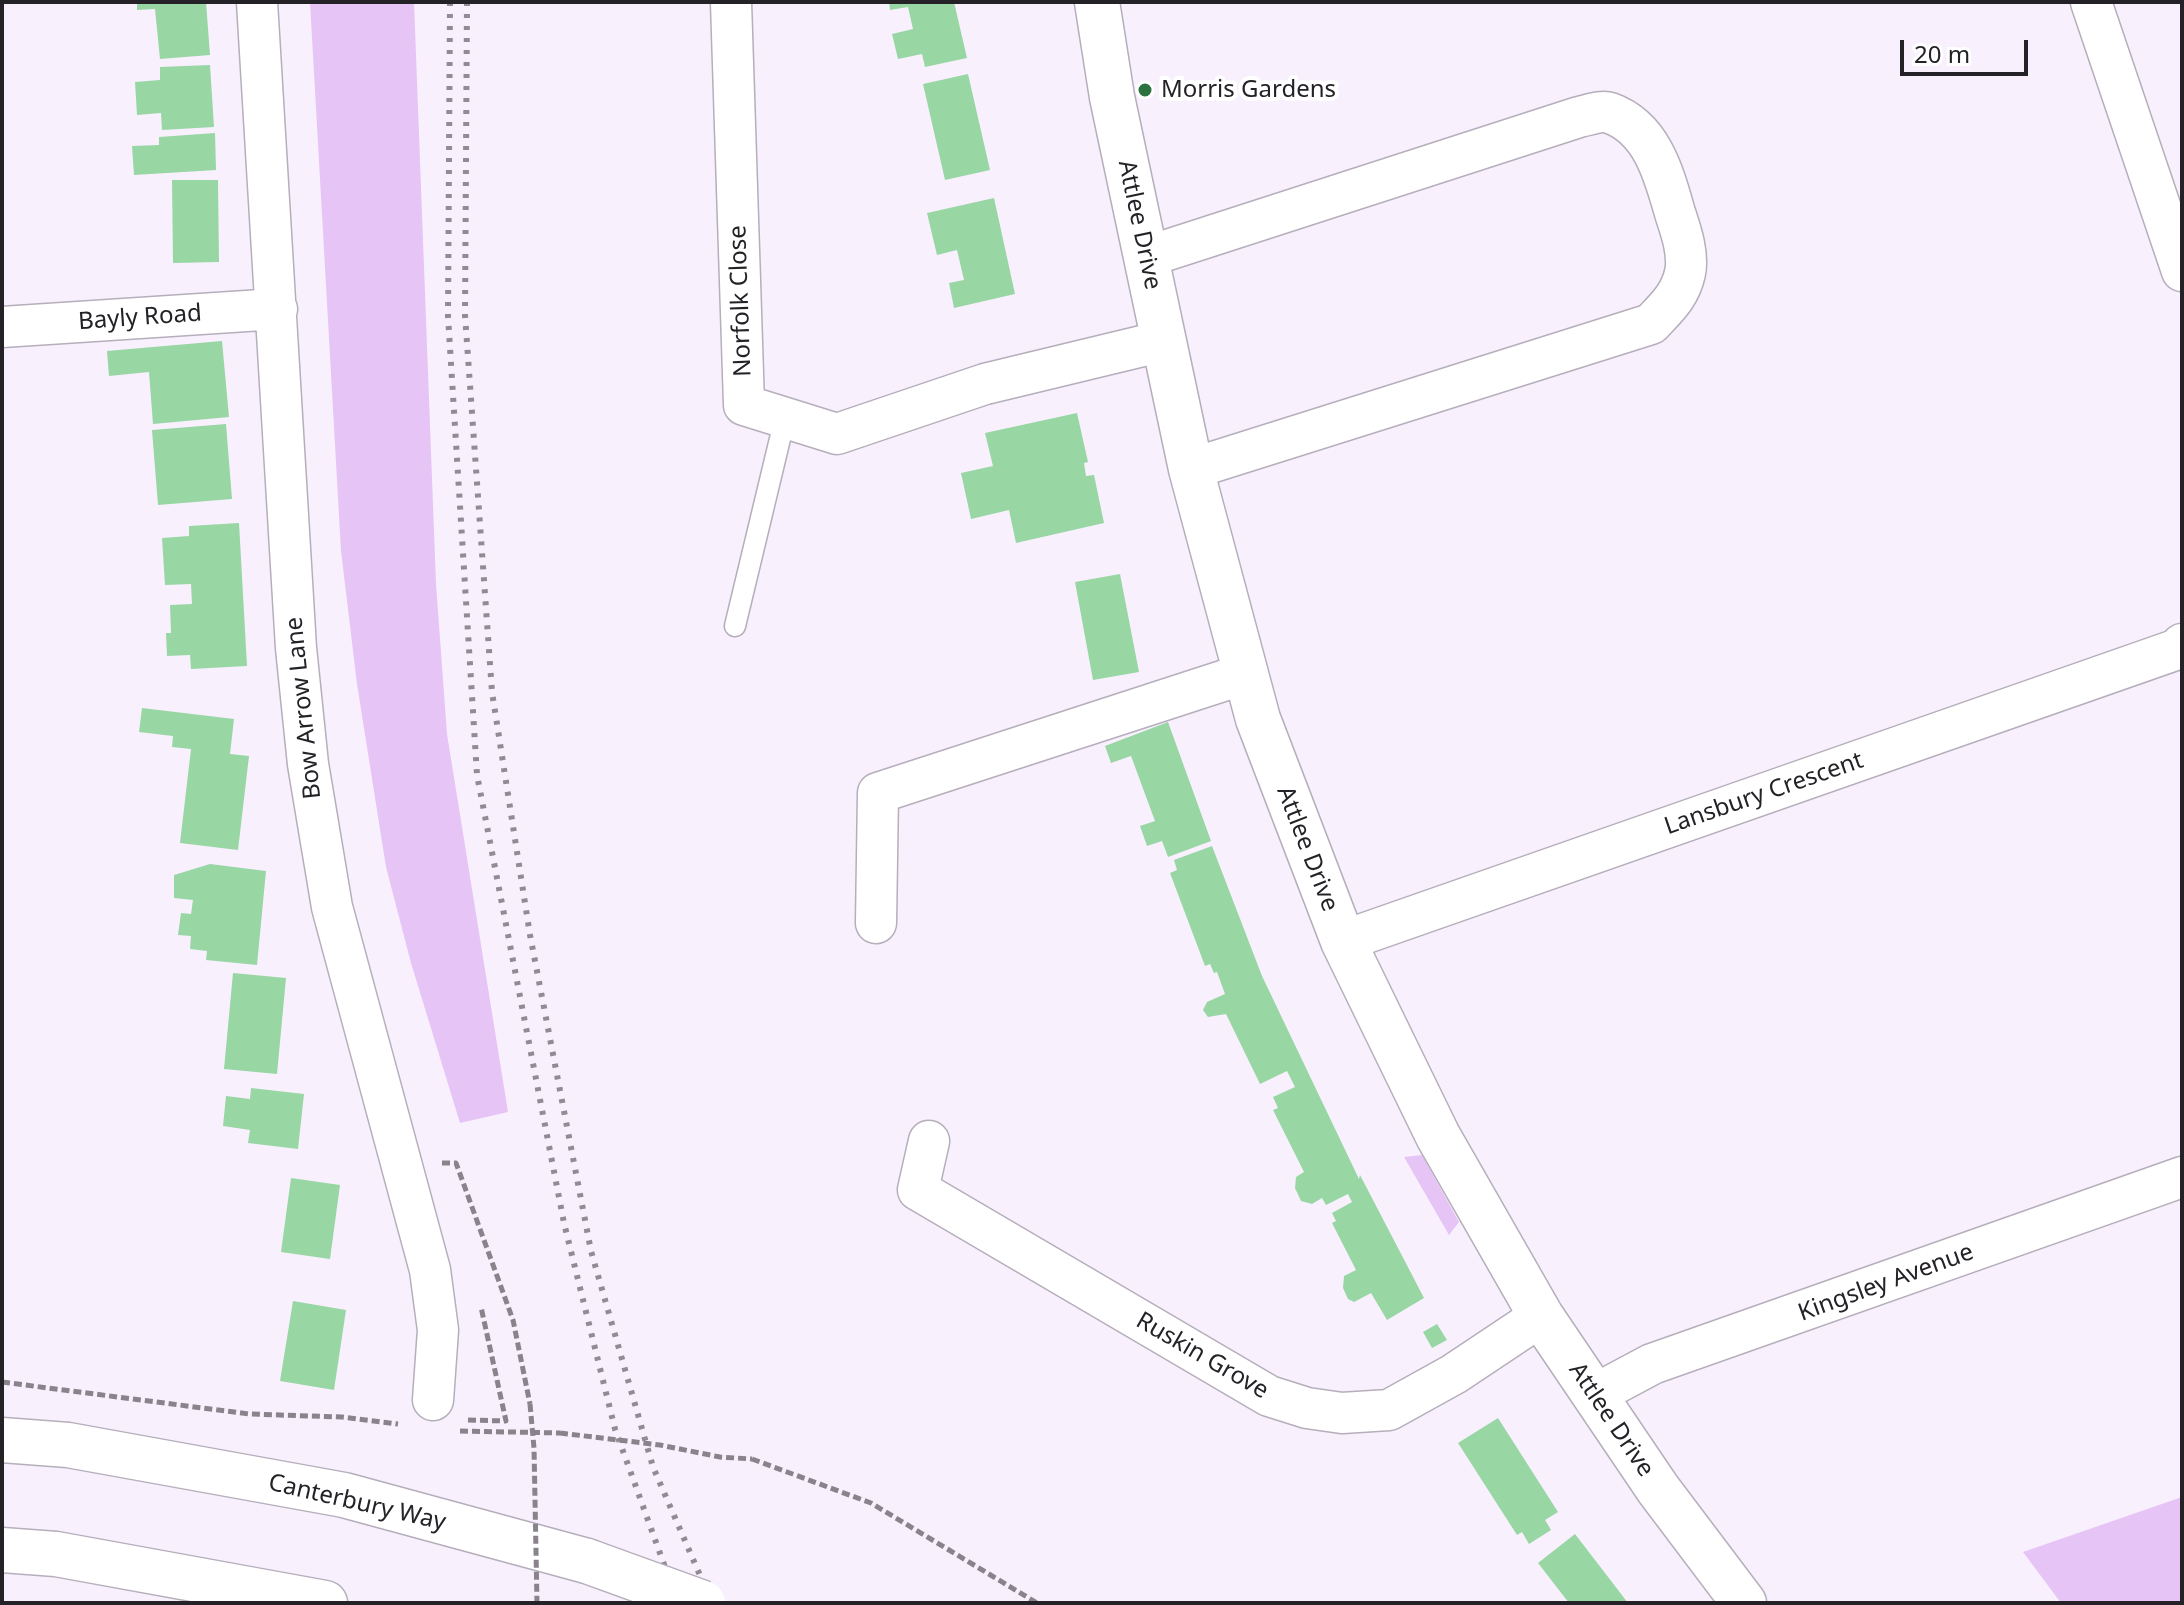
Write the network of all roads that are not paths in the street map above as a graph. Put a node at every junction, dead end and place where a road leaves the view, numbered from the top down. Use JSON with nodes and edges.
{"nodes":[{"id":1,"x":257,"y":2,"type":"edge"},
{"id":2,"x":731,"y":2,"type":"edge"},
{"id":3,"x":1097,"y":2,"type":"edge"},
{"id":4,"x":2091,"y":2,"type":"edge"},
{"id":5,"x":1146,"y":257,"type":"junction"},
{"id":6,"x":2182,"y":271,"type":"edge"},
{"id":7,"x":277,"y":309,"type":"junction"},
{"id":8,"x":2,"y":327,"type":"edge"},
{"id":9,"x":1163,"y":341,"type":"junction"},
{"id":10,"x":785,"y":418,"type":"junction"},
{"id":11,"x":1191,"y":469,"type":"junction"},
{"id":12,"x":735,"y":626,"type":"dead end"},
{"id":13,"x":2182,"y":644,"type":"edge"},
{"id":14,"x":1244,"y":674,"type":"junction"},
{"id":15,"x":876,"y":923,"type":"dead end"},
{"id":16,"x":1343,"y":941,"type":"junction"},
{"id":17,"x":929,"y":1141,"type":"dead end"},
{"id":18,"x":2182,"y":1177,"type":"edge"},
{"id":19,"x":1541,"y":1316,"type":"junction"},
{"id":20,"x":1594,"y":1395,"type":"junction"},
{"id":21,"x":431,"y":1419,"type":"road end"},
{"id":22,"x":2,"y":1440,"type":"edge"},
{"id":23,"x":2,"y":1550,"type":"edge"},
{"id":24,"x":325,"y":1603,"type":"edge"},
{"id":25,"x":703,"y":1603,"type":"edge"},
{"id":26,"x":1744,"y":1603,"type":"edge"}],
"edges":[{"from":1,"to":7,"type":"street","name":"Bow Arrow Lane"},
{"from":2,"to":10,"type":"street","name":"Norfolk Close"},
{"from":3,"to":5,"type":"main road","name":"Attlee Drive"},
{"from":4,"to":6,"type":"street"},
{"from":5,"to":9,"type":"main road","name":"Attlee Drive"},
{"from":5,"to":11,"type":"street"},
{"from":7,"to":8,"type":"street","name":"Bayly Road"},
{"from":7,"to":21,"type":"street","name":"Bow Arrow Lane"},
{"from":9,"to":10,"type":"street","name":"Norfolk Close"},
{"from":9,"to":11,"type":"main road","name":"Attlee Drive"},
{"from":10,"to":12,"type":"lane"},
{"from":11,"to":14,"type":"main road","name":"Attlee Drive"},
{"from":13,"to":16,"type":"street","name":"Lansbury Crescent"},
{"from":14,"to":15,"type":"street"},
{"from":14,"to":16,"type":"main road","name":"Attlee Drive"},
{"from":16,"to":19,"type":"main road","name":"Attlee Drive"},
{"from":17,"to":19,"type":"street","name":"Ruskin Grove"},
{"from":18,"to":20,"type":"street","name":"Kingsley Avenue"},
{"from":19,"to":20,"type":"main road","name":"Attlee Drive"},
{"from":20,"to":26,"type":"main road","name":"Attlee Drive"},
{"from":22,"to":25,"type":"main road","name":"Canterbury Way","bridge":true},
{"from":23,"to":24,"type":"main road"}]}
